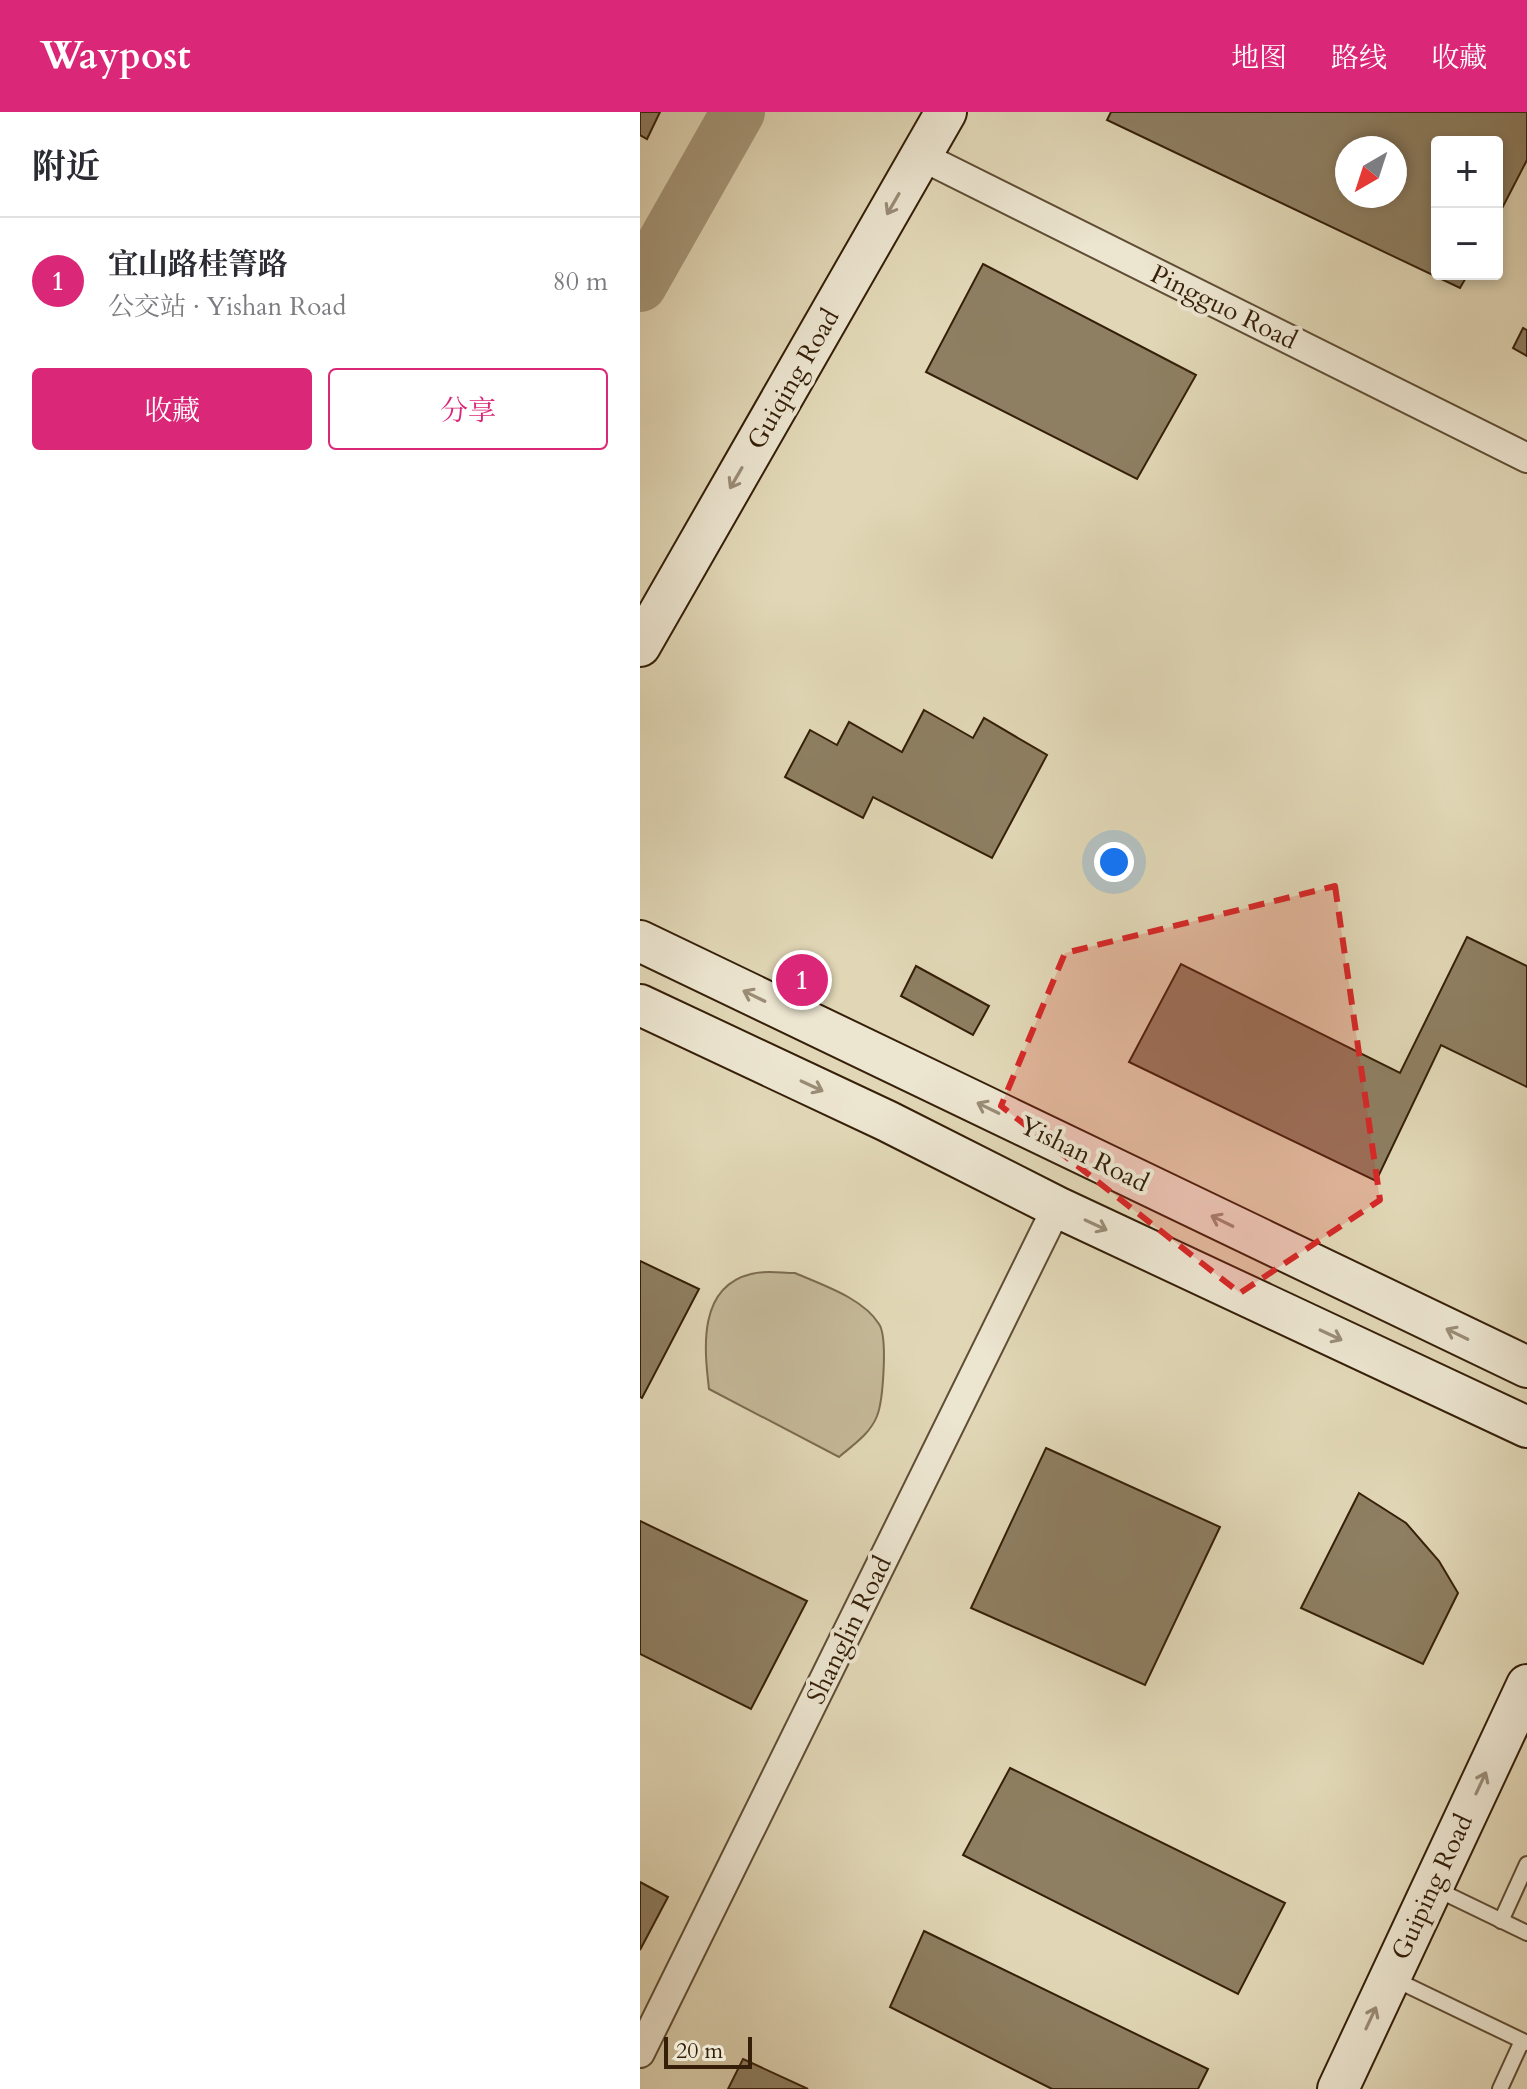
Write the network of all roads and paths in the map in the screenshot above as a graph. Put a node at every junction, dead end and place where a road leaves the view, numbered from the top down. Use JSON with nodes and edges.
{"nodes":[{"id":1,"x":946,"y":112,"type":"edge"},
{"id":2,"x":921,"y":156,"type":"junction"},
{"id":3,"x":1527,"y":458,"type":"edge"},
{"id":4,"x":640,"y":646,"type":"edge"},
{"id":5,"x":640,"y":941,"type":"edge"},
{"id":6,"x":640,"y":1005,"type":"edge"},
{"id":7,"x":1057,"y":1207,"type":"junction"},
{"id":8,"x":1527,"y":1367,"type":"edge"},
{"id":9,"x":1527,"y":1427,"type":"edge"},
{"id":10,"x":1527,"y":1685,"type":"edge"},
{"id":11,"x":1527,"y":1864,"type":"edge"},
{"id":12,"x":1432,"y":1887,"type":"junction"},
{"id":13,"x":1501,"y":1921,"type":"junction"},
{"id":14,"x":1527,"y":1933,"type":"edge"},
{"id":15,"x":1390,"y":1977,"type":"junction"},
{"id":16,"x":1524,"y":2042,"type":"edge"},
{"id":17,"x":640,"y":2053,"type":"edge"},
{"id":18,"x":1338,"y":2089,"type":"edge"},
{"id":19,"x":1500,"y":2089,"type":"edge"}],
"edges":[{"from":1,"to":2,"type":"main road","name":"Guiqing Road"},
{"from":2,"to":3,"type":"street","name":"Pingguo Road"},
{"from":2,"to":4,"type":"main road","name":"Guiqing Road","one_way":true},
{"from":8,"to":5,"type":"main road","name":"Yishan Road","one_way":true},
{"from":6,"to":7,"type":"main road","one_way":true},
{"from":7,"to":9,"type":"main road","one_way":true},
{"from":7,"to":17,"type":"street","name":"Shanglin Road"},
{"from":12,"to":10,"type":"main road","name":"Guiping Road","one_way":true},
{"from":11,"to":13,"type":"lane"},
{"from":12,"to":13,"type":"lane"},
{"from":12,"to":15,"type":"main road","name":"Guiping Road"},
{"from":13,"to":14,"type":"lane"},
{"from":15,"to":16,"type":"lane"},
{"from":18,"to":15,"type":"main road","name":"Guiping Road","one_way":true},
{"from":16,"to":19,"type":"lane"}]}
